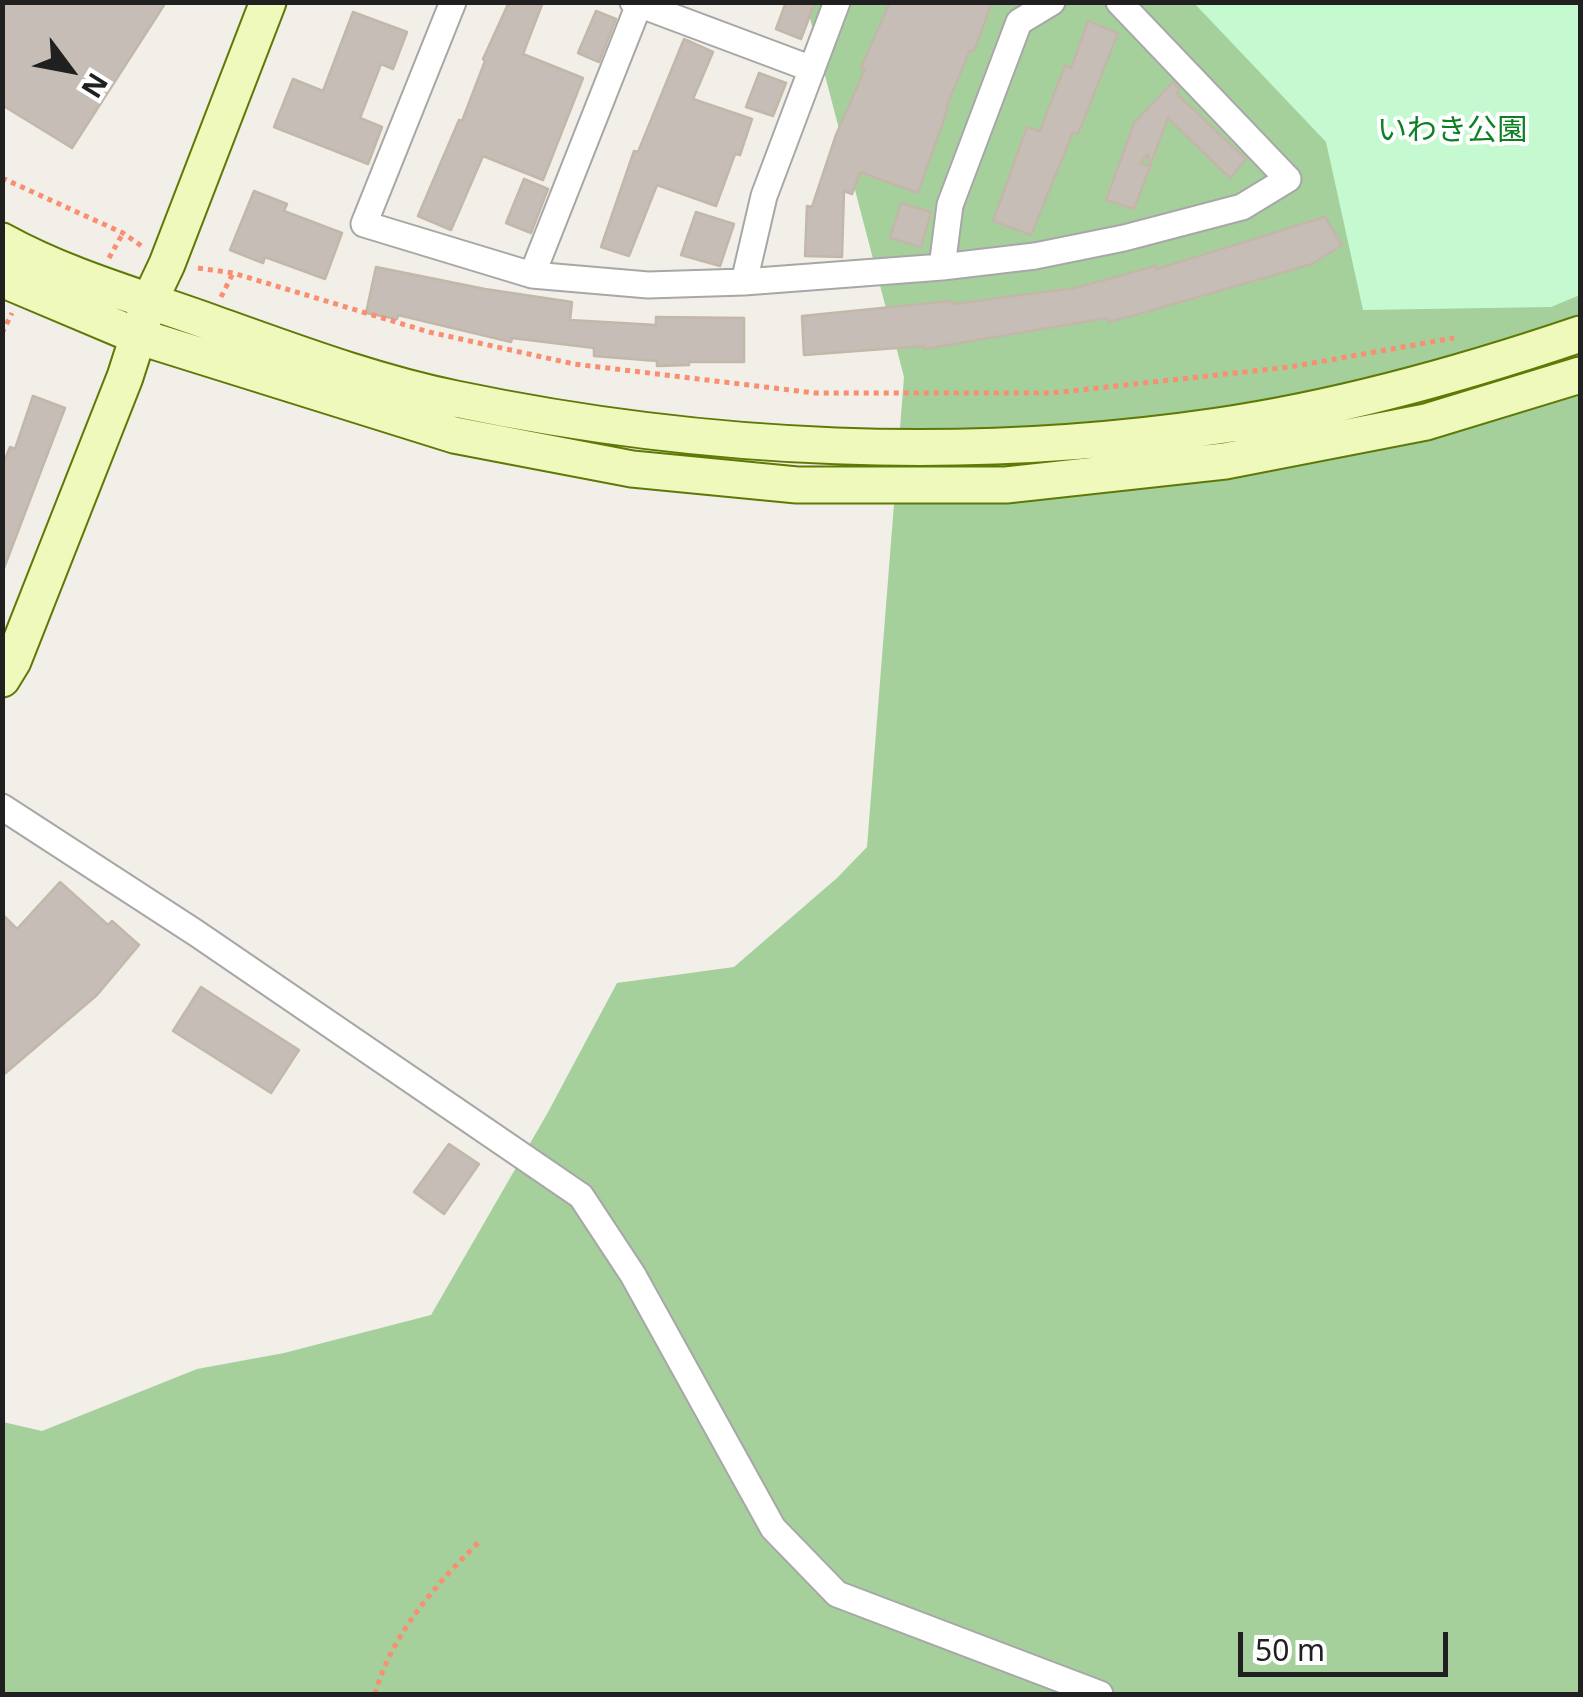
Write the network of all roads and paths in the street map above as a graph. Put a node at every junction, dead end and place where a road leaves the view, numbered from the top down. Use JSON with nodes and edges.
{"nodes":[{"id":1,"x":268,"y":2,"type":"edge"},
{"id":2,"x":453,"y":2,"type":"edge"},
{"id":3,"x":837,"y":2,"type":"edge"},
{"id":4,"x":1052,"y":2,"type":"edge"},
{"id":5,"x":1119,"y":2,"type":"edge"},
{"id":6,"x":637,"y":3,"type":"edge"},
{"id":7,"x":812,"y":70,"type":"junction"},
{"id":8,"x":2,"y":178,"type":"edge"},
{"id":9,"x":2,"y":241,"type":"edge"},
{"id":10,"x":168,"y":264,"type":"junction"},
{"id":11,"x":942,"y":268,"type":"junction"},
{"id":12,"x":532,"y":275,"type":"junction"},
{"id":13,"x":2,"y":279,"type":"edge"},
{"id":14,"x":744,"y":282,"type":"junction"},
{"id":15,"x":149,"y":302,"type":"junction"},
{"id":16,"x":1580,"y":334,"type":"edge"},
{"id":17,"x":137,"y":336,"type":"junction"},
{"id":18,"x":1455,"y":338,"type":"dead end"},
{"id":19,"x":1580,"y":375,"type":"edge"},
{"id":20,"x":2,"y":680,"type":"edge"},
{"id":21,"x":2,"y":808,"type":"edge"},
{"id":22,"x":480,"y":1542,"type":"dead end"},
{"id":23,"x":375,"y":1694,"type":"edge"},
{"id":24,"x":1100,"y":1694,"type":"edge"}],
"edges":[{"from":1,"to":10,"type":"street"},
{"from":2,"to":12,"type":"street"},
{"from":3,"to":7,"type":"street"},
{"from":4,"to":11,"type":"street"},
{"from":5,"to":11,"type":"street"},
{"from":6,"to":7,"type":"street"},
{"from":6,"to":12,"type":"street"},
{"from":7,"to":14,"type":"street"},
{"from":8,"to":10,"type":"path"},
{"from":9,"to":15,"type":"street"},
{"from":10,"to":15,"type":"street"},
{"from":10,"to":18,"type":"path"},
{"from":11,"to":14,"type":"street"},
{"from":12,"to":14,"type":"street"},
{"from":13,"to":17,"type":"street"},
{"from":15,"to":16,"type":"street"},
{"from":15,"to":17,"type":"street"},
{"from":17,"to":19,"type":"street"},
{"from":17,"to":20,"type":"street"},
{"from":21,"to":24,"type":"street"},
{"from":22,"to":23,"type":"path"}]}
